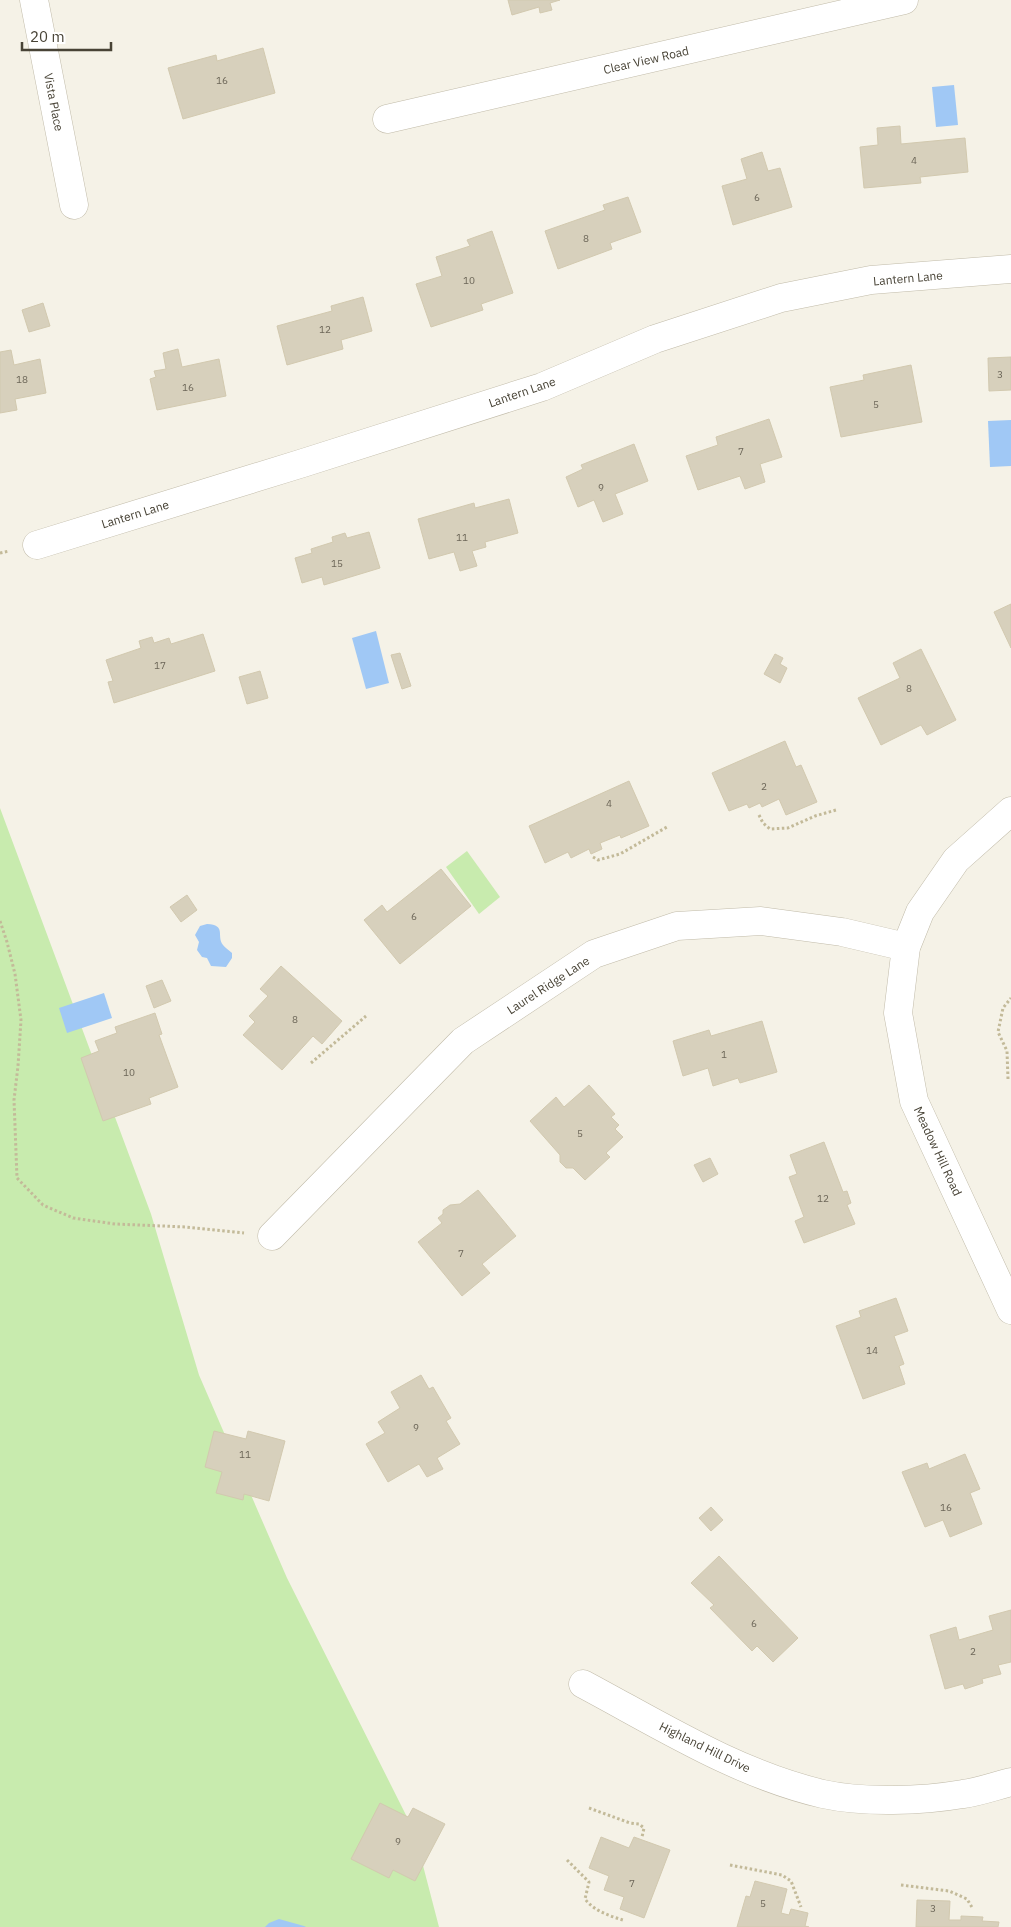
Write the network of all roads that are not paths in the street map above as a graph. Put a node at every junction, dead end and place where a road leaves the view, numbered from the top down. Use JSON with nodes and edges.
{"nodes":[{"id":1,"x":34,"y":0,"type":"edge"},
{"id":2,"x":904,"y":0,"type":"edge"},
{"id":3,"x":387,"y":119,"type":"dead end"},
{"id":4,"x":74,"y":205,"type":"dead end"},
{"id":5,"x":1011,"y":270,"type":"edge"},
{"id":6,"x":36,"y":545,"type":"dead end"},
{"id":7,"x":1011,"y":811,"type":"edge"},
{"id":8,"x":906,"y":947,"type":"junction"},
{"id":9,"x":272,"y":1236,"type":"road end"},
{"id":10,"x":1011,"y":1310,"type":"edge"},
{"id":11,"x":583,"y":1684,"type":"dead end"},
{"id":12,"x":1011,"y":1782,"type":"edge"}],
"edges":[{"from":1,"to":4,"type":"street","name":"Vista Place"},
{"from":2,"to":3,"type":"street","name":"Clear View Road"},
{"from":5,"to":6,"type":"street","name":"Lantern Lane"},
{"from":7,"to":8,"type":"street","name":"Meadow Hill Road"},
{"from":8,"to":9,"type":"street","name":"Laurel Ridge Lane"},
{"from":8,"to":10,"type":"street","name":"Meadow Hill Road"},
{"from":11,"to":12,"type":"street","name":"Highland Hill Drive"}]}
